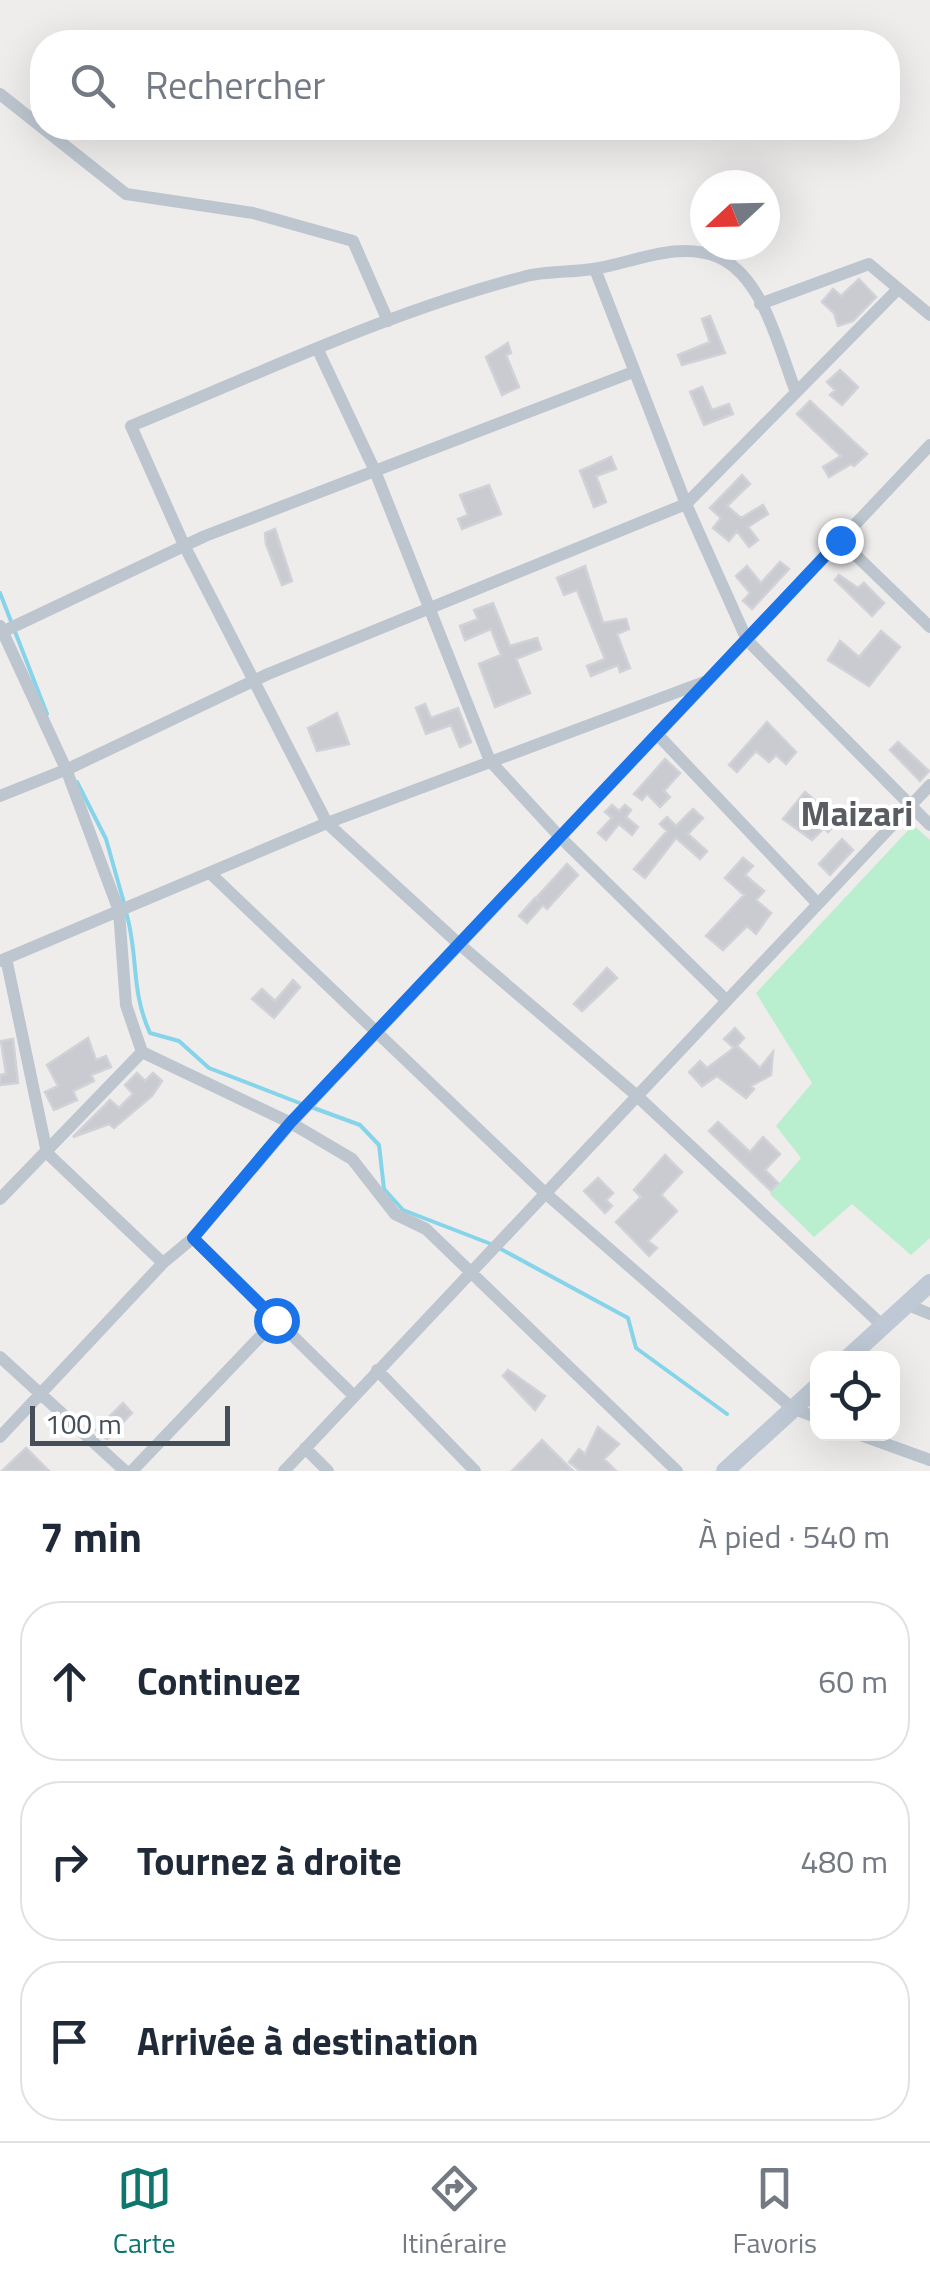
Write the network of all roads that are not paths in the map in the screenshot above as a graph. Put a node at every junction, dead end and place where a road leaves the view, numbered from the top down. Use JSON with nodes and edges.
{"nodes":[{"id":1,"x":0,"y":94,"type":"edge"},
{"id":2,"x":30,"y":118,"type":"edge"},
{"id":3,"x":58,"y":140,"type":"edge"},
{"id":4,"x":595,"y":269,"type":"junction"},
{"id":5,"x":898,"y":289,"type":"junction"},
{"id":6,"x":760,"y":304,"type":"junction"},
{"id":7,"x":930,"y":315,"type":"edge"},
{"id":8,"x":388,"y":322,"type":"junction"},
{"id":9,"x":318,"y":350,"type":"junction"},
{"id":10,"x":633,"y":372,"type":"junction"},
{"id":11,"x":796,"y":392,"type":"junction"},
{"id":12,"x":929,"y":447,"type":"edge"},
{"id":13,"x":376,"y":471,"type":"junction"},
{"id":14,"x":686,"y":504,"type":"junction"},
{"id":15,"x":840,"y":540,"type":"junction"},
{"id":16,"x":184,"y":546,"type":"junction"},
{"id":17,"x":431,"y":608,"type":"junction"},
{"id":18,"x":930,"y":627,"type":"edge"},
{"id":19,"x":2,"y":630,"type":"edge"},
{"id":20,"x":746,"y":640,"type":"junction"},
{"id":21,"x":256,"y":679,"type":"junction"},
{"id":22,"x":708,"y":680,"type":"junction"},
{"id":23,"x":657,"y":734,"type":"junction"},
{"id":24,"x":490,"y":760,"type":"junction"},
{"id":25,"x":66,"y":769,"type":"junction"},
{"id":26,"x":930,"y":785,"type":"edge"},
{"id":27,"x":0,"y":796,"type":"edge"},
{"id":28,"x":909,"y":807,"type":"junction"},
{"id":29,"x":327,"y":823,"type":"junction"},
{"id":30,"x":930,"y":825,"type":"edge"},
{"id":31,"x":560,"y":837,"type":"junction"},
{"id":32,"x":210,"y":873,"type":"junction"},
{"id":33,"x":818,"y":904,"type":"junction"},
{"id":34,"x":119,"y":911,"type":"junction"},
{"id":35,"x":459,"y":944,"type":"junction"},
{"id":36,"x":3,"y":959,"type":"edge"},
{"id":37,"x":726,"y":1000,"type":"junction"},
{"id":38,"x":376,"y":1033,"type":"junction"},
{"id":39,"x":142,"y":1052,"type":"junction"},
{"id":40,"x":636,"y":1095,"type":"junction"},
{"id":41,"x":290,"y":1123,"type":"junction"},
{"id":42,"x":47,"y":1153,"type":"junction"},
{"id":43,"x":544,"y":1192,"type":"junction"},
{"id":44,"x":0,"y":1200,"type":"edge"},
{"id":45,"x":193,"y":1238,"type":"junction"},
{"id":46,"x":164,"y":1263,"type":"junction"},
{"id":47,"x":469,"y":1272,"type":"junction"},
{"id":48,"x":930,"y":1283,"type":"edge"},
{"id":49,"x":908,"y":1305,"type":"junction"},
{"id":50,"x":930,"y":1314,"type":"edge"},
{"id":51,"x":276,"y":1320,"type":"junction"},
{"id":52,"x":884,"y":1327,"type":"junction"},
{"id":53,"x":856,"y":1351,"type":"edge"},
{"id":54,"x":0,"y":1357,"type":"edge"},
{"id":55,"x":376,"y":1370,"type":"junction"},
{"id":56,"x":810,"y":1393,"type":"edge"},
{"id":57,"x":352,"y":1394,"type":"junction"},
{"id":58,"x":44,"y":1395,"type":"junction"},
{"id":59,"x":792,"y":1408,"type":"junction"},
{"id":60,"x":810,"y":1415,"type":"edge"},
{"id":61,"x":0,"y":1437,"type":"edge"},
{"id":62,"x":877,"y":1441,"type":"edge"},
{"id":63,"x":305,"y":1448,"type":"junction"},
{"id":64,"x":930,"y":1460,"type":"edge"},
{"id":65,"x":128,"y":1471,"type":"edge"},
{"id":66,"x":284,"y":1471,"type":"edge"},
{"id":67,"x":328,"y":1471,"type":"edge"},
{"id":68,"x":476,"y":1471,"type":"edge"},
{"id":69,"x":676,"y":1471,"type":"edge"},
{"id":70,"x":725,"y":1471,"type":"edge"}],
"edges":[{"from":1,"to":2,"type":"street"},
{"from":3,"to":8,"type":"street"},
{"from":4,"to":6,"type":"street"},
{"from":4,"to":8,"type":"street"},
{"from":4,"to":10,"type":"street"},
{"from":5,"to":6,"type":"street"},
{"from":5,"to":7,"type":"street"},
{"from":5,"to":11,"type":"street"},
{"from":6,"to":11,"type":"street"},
{"from":8,"to":9,"type":"street"},
{"from":9,"to":13,"type":"street"},
{"from":9,"to":16,"type":"street"},
{"from":10,"to":13,"type":"street"},
{"from":10,"to":14,"type":"street"},
{"from":11,"to":14,"type":"street"},
{"from":12,"to":15,"type":"street"},
{"from":13,"to":16,"type":"street"},
{"from":13,"to":17,"type":"street"},
{"from":14,"to":17,"type":"street"},
{"from":14,"to":20,"type":"street"},
{"from":15,"to":18,"type":"street"},
{"from":15,"to":20,"type":"street"},
{"from":16,"to":19,"type":"street"},
{"from":16,"to":21,"type":"street"},
{"from":17,"to":21,"type":"street"},
{"from":17,"to":24,"type":"street"},
{"from":19,"to":25,"type":"street"},
{"from":20,"to":22,"type":"street"},
{"from":20,"to":28,"type":"street"},
{"from":21,"to":25,"type":"street"},
{"from":21,"to":29,"type":"street"},
{"from":22,"to":23,"type":"street"},
{"from":22,"to":24,"type":"street"},
{"from":23,"to":31,"type":"street"},
{"from":23,"to":33,"type":"street"},
{"from":24,"to":29,"type":"street"},
{"from":24,"to":31,"type":"street"},
{"from":25,"to":27,"type":"street"},
{"from":25,"to":34,"type":"street"},
{"from":26,"to":28,"type":"street"},
{"from":28,"to":30,"type":"street"},
{"from":28,"to":33,"type":"street"},
{"from":29,"to":32,"type":"street"},
{"from":29,"to":35,"type":"street"},
{"from":31,"to":35,"type":"street"},
{"from":31,"to":37,"type":"street"},
{"from":32,"to":34,"type":"street"},
{"from":32,"to":38,"type":"street"},
{"from":33,"to":37,"type":"street"},
{"from":34,"to":36,"type":"street"},
{"from":34,"to":39,"type":"street"},
{"from":35,"to":38,"type":"street"},
{"from":35,"to":40,"type":"street"},
{"from":36,"to":42,"type":"street"},
{"from":37,"to":40,"type":"street"},
{"from":38,"to":41,"type":"street"},
{"from":38,"to":43,"type":"street"},
{"from":39,"to":41,"type":"street"},
{"from":39,"to":42,"type":"street"},
{"from":40,"to":43,"type":"street"},
{"from":40,"to":52,"type":"street"},
{"from":41,"to":45,"type":"street"},
{"from":41,"to":47,"type":"street"},
{"from":42,"to":44,"type":"street"},
{"from":42,"to":46,"type":"street"},
{"from":43,"to":47,"type":"street"},
{"from":43,"to":59,"type":"street"},
{"from":45,"to":46,"type":"street"},
{"from":45,"to":51,"type":"street"},
{"from":46,"to":58,"type":"street"},
{"from":47,"to":55,"type":"street"},
{"from":47,"to":69,"type":"street"},
{"from":48,"to":49,"type":"main road"},
{"from":49,"to":50,"type":"street"},
{"from":49,"to":52,"type":"main road"},
{"from":51,"to":57,"type":"street"},
{"from":51,"to":65,"type":"street"},
{"from":52,"to":53,"type":"main road"},
{"from":54,"to":58,"type":"street"},
{"from":55,"to":57,"type":"street"},
{"from":55,"to":68,"type":"street"},
{"from":56,"to":59,"type":"main road"},
{"from":57,"to":63,"type":"street"},
{"from":58,"to":61,"type":"street"},
{"from":58,"to":65,"type":"street"},
{"from":59,"to":60,"type":"street"},
{"from":59,"to":70,"type":"main road"},
{"from":62,"to":64,"type":"street"},
{"from":63,"to":66,"type":"street"},
{"from":63,"to":67,"type":"street"}]}
